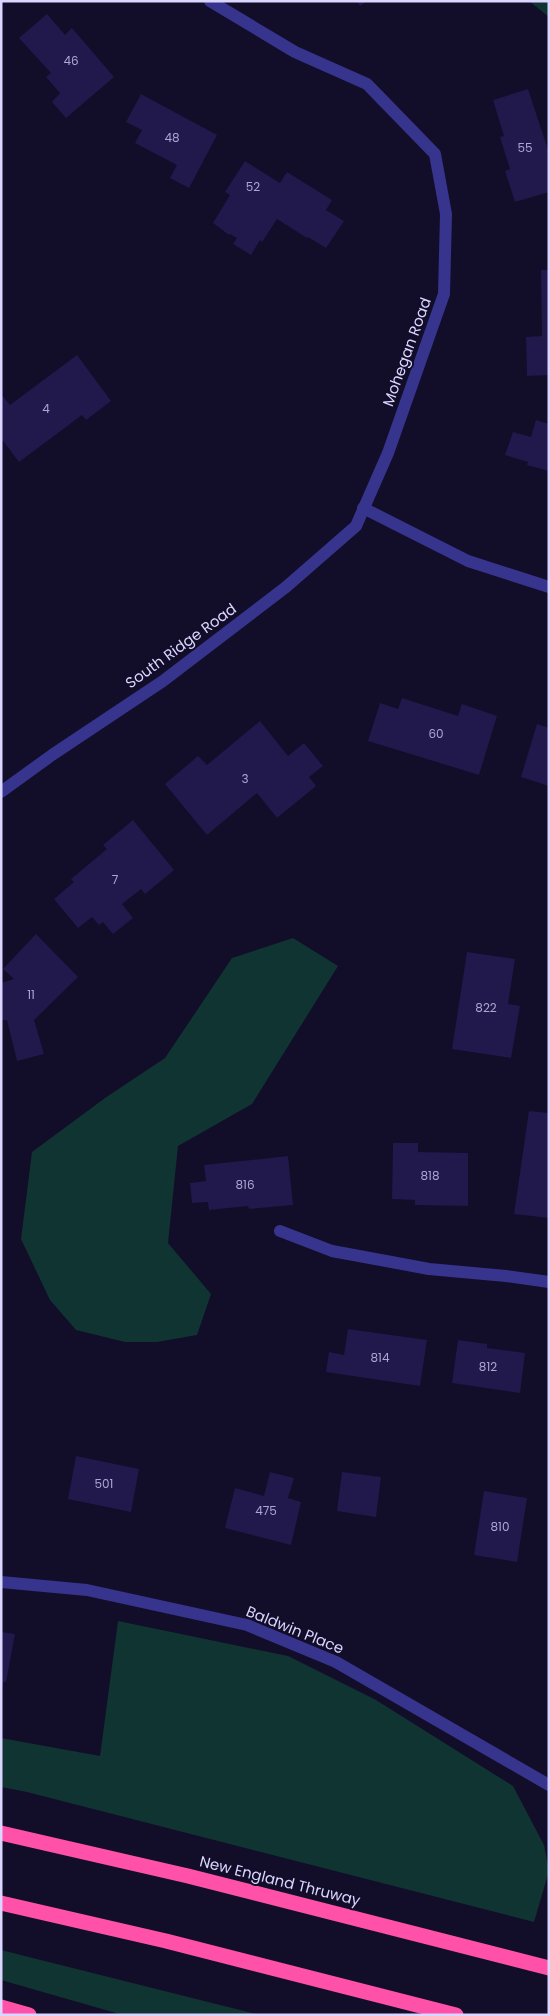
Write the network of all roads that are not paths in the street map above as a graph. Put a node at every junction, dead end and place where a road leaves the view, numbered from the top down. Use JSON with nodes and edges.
{"nodes":[{"id":1,"x":210,"y":1,"type":"edge"},
{"id":2,"x":363,"y":508,"type":"junction"},
{"id":3,"x":549,"y":587,"type":"edge"},
{"id":4,"x":1,"y":792,"type":"edge"},
{"id":5,"x":280,"y":1231,"type":"dead end"},
{"id":6,"x":549,"y":1282,"type":"edge"},
{"id":7,"x":1,"y":1582,"type":"edge"},
{"id":8,"x":549,"y":1785,"type":"edge"},
{"id":9,"x":1,"y":1833,"type":"edge"},
{"id":10,"x":1,"y":1903,"type":"edge"},
{"id":11,"x":549,"y":1968,"type":"edge"},
{"id":12,"x":1,"y":2007,"type":"edge"},
{"id":13,"x":29,"y":2015,"type":"edge"},
{"id":14,"x":456,"y":2015,"type":"edge"}],
"edges":[{"from":1,"to":2,"type":"street","name":"Mohegan Road"},
{"from":2,"to":3,"type":"street"},
{"from":2,"to":4,"type":"street","name":"South Ridge Road"},
{"from":5,"to":6,"type":"street"},
{"from":7,"to":8,"type":"street","name":"Baldwin Place"},
{"from":9,"to":11,"type":"highway","name":"New England Thruway"},
{"from":10,"to":14,"type":"highway"},
{"from":12,"to":13,"type":"highway"}]}
